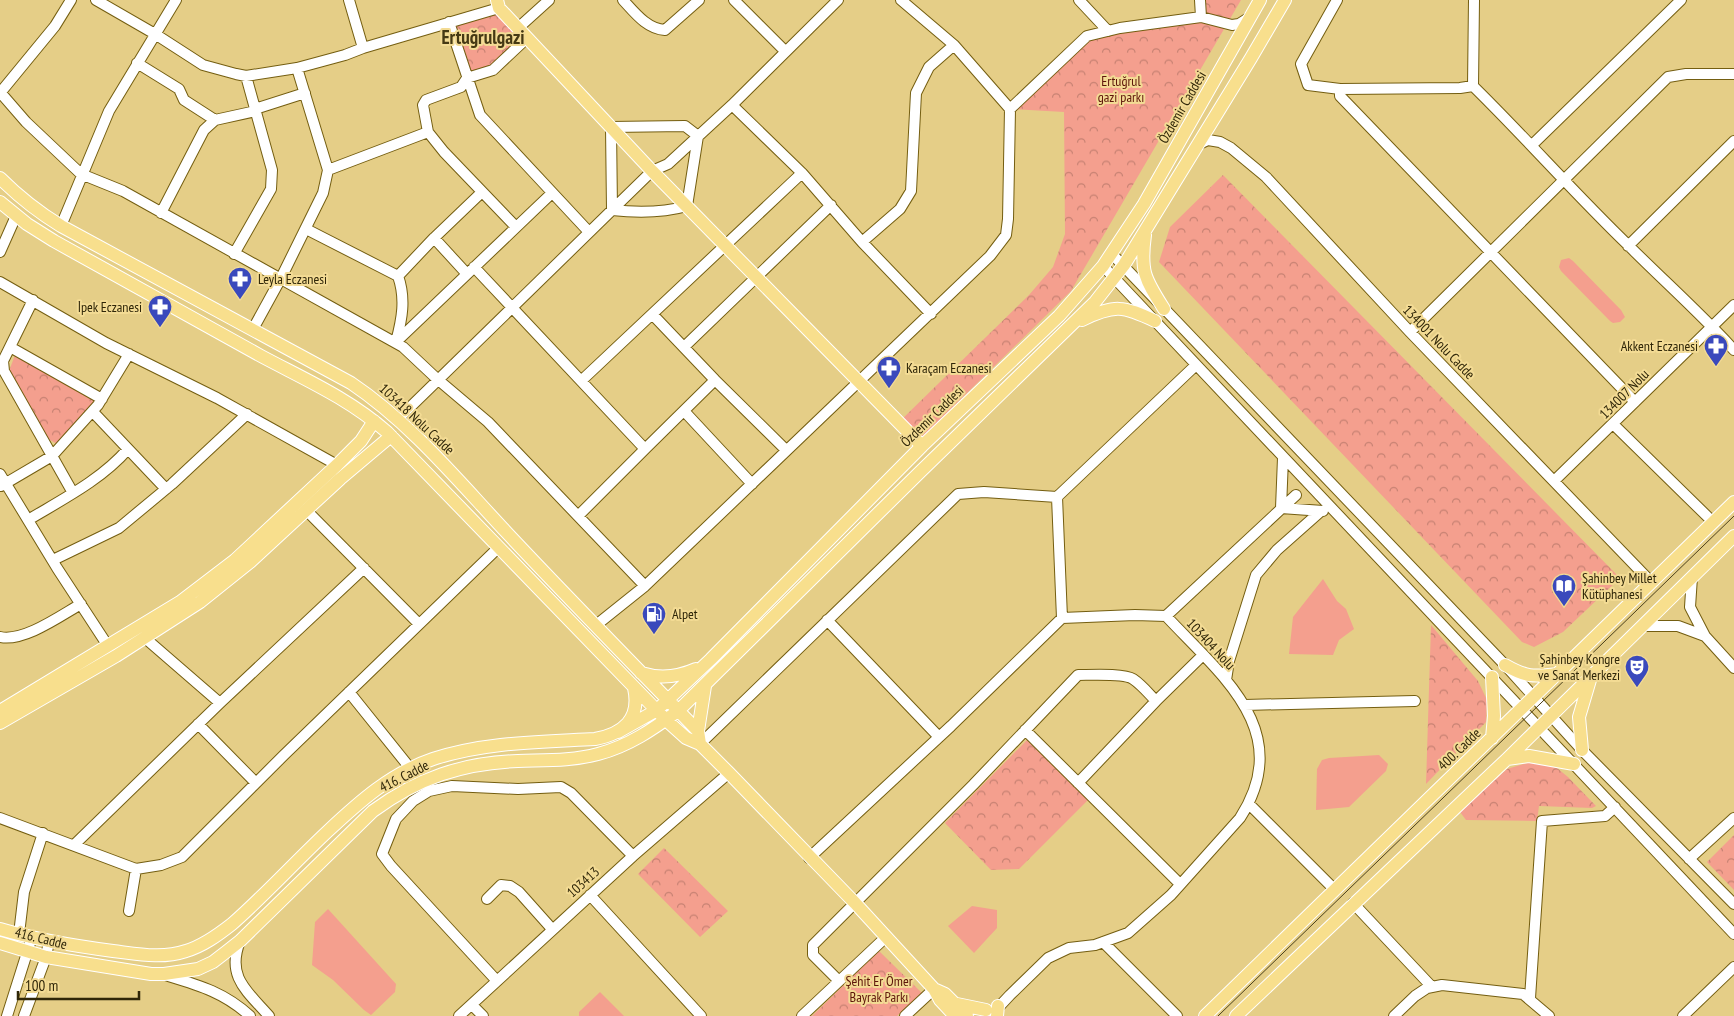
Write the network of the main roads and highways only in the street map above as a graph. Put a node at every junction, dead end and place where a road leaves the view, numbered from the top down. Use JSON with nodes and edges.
{"nodes":[{"id":1,"x":1260,"y":0,"type":"edge"},
{"id":2,"x":1285,"y":0,"type":"edge"},
{"id":3,"x":498,"y":4,"type":"edge"},
{"id":4,"x":0,"y":178,"type":"edge"},
{"id":5,"x":0,"y":202,"type":"edge"},
{"id":6,"x":1146,"y":229,"type":"junction"},
{"id":7,"x":1164,"y":309,"type":"road end"},
{"id":8,"x":1155,"y":321,"type":"road end"},
{"id":9,"x":1074,"y":324,"type":"junction"},
{"id":10,"x":374,"y":421,"type":"junction"},
{"id":11,"x":391,"y":436,"type":"junction"},
{"id":12,"x":922,"y":446,"type":"junction"},
{"id":13,"x":1734,"y":502,"type":"edge"},
{"id":14,"x":1734,"y":536,"type":"edge"},
{"id":15,"x":711,"y":659,"type":"junction"},
{"id":16,"x":1505,"y":665,"type":"road end"},
{"id":17,"x":640,"y":672,"type":"junction"},
{"id":18,"x":1557,"y":674,"type":"junction"},
{"id":19,"x":1591,"y":676,"type":"junction"},
{"id":20,"x":1492,"y":677,"type":"road end"},
{"id":21,"x":705,"y":686,"type":"junction"},
{"id":22,"x":634,"y":688,"type":"junction"},
{"id":23,"x":668,"y":700,"type":"junction"},
{"id":24,"x":0,"y":711,"type":"edge"},
{"id":25,"x":678,"y":711,"type":"junction"},
{"id":26,"x":662,"y":715,"type":"junction"},
{"id":27,"x":0,"y":724,"type":"edge"},
{"id":28,"x":698,"y":731,"type":"junction"},
{"id":29,"x":618,"y":732,"type":"junction"},
{"id":30,"x":648,"y":732,"type":"junction"},
{"id":31,"x":681,"y":733,"type":"junction"},
{"id":32,"x":1492,"y":738,"type":"junction"},
{"id":33,"x":700,"y":744,"type":"junction"},
{"id":34,"x":1582,"y":750,"type":"road end"},
{"id":35,"x":1507,"y":759,"type":"junction"},
{"id":36,"x":1574,"y":764,"type":"road end"},
{"id":37,"x":0,"y":929,"type":"edge"},
{"id":38,"x":0,"y":943,"type":"edge"},
{"id":39,"x":956,"y":1010,"type":"edge"},
{"id":40,"x":991,"y":1013,"type":"edge"},
{"id":41,"x":967,"y":1016,"type":"edge"},
{"id":42,"x":1205,"y":1016,"type":"edge"},
{"id":43,"x":1236,"y":1016,"type":"edge"}],
"edges":[{"from":1,"to":12,"type":"main road","name":"Özdemir Caddesi"},
{"from":2,"to":6,"type":"main road"},
{"from":3,"to":12,"type":"main road"},
{"from":4,"to":17,"type":"main road","name":"103418 Nolu Cadde"},
{"from":5,"to":10,"type":"main road"},
{"from":6,"to":7,"type":"main road"},
{"from":6,"to":9,"type":"main road"},
{"from":8,"to":9,"type":"main road"},
{"from":9,"to":21,"type":"main road"},
{"from":10,"to":11,"type":"main road"},
{"from":10,"to":24,"type":"main road"},
{"from":11,"to":22,"type":"main road"},
{"from":11,"to":27,"type":"main road"},
{"from":12,"to":15,"type":"main road","name":"Özdemir Caddesi"},
{"from":13,"to":18,"type":"main road","name":"400. Cadde"},
{"from":14,"to":19,"type":"main road"},
{"from":15,"to":17,"type":"main road"},
{"from":15,"to":23,"type":"main road","name":"Özdemir Caddesi"},
{"from":16,"to":18,"type":"main road"},
{"from":17,"to":23,"type":"main road","name":"103418 Nolu Cadde"},
{"from":18,"to":32,"type":"main road","name":"400. Cadde"},
{"from":19,"to":34,"type":"main road"},
{"from":19,"to":35,"type":"main road"},
{"from":20,"to":32,"type":"main road"},
{"from":21,"to":25,"type":"main road"},
{"from":21,"to":28,"type":"main road"},
{"from":22,"to":26,"type":"main road"},
{"from":22,"to":29,"type":"main road"},
{"from":23,"to":25,"type":"main road","name":"103418 Nolu Cadde"},
{"from":23,"to":26,"type":"main road","name":"Özdemir Caddesi"},
{"from":25,"to":26,"type":"main road","name":"416. Cadde"},
{"from":25,"to":28,"type":"main road","name":"103418 Nolu Cadde"},
{"from":26,"to":29,"type":"main road","name":"Özdemir Caddesi"},
{"from":26,"to":30,"type":"main road","name":"416. Cadde"},
{"from":26,"to":31,"type":"main road"},
{"from":28,"to":33,"type":"main road"},
{"from":29,"to":37,"type":"main road","name":"Özdemir Caddesi"},
{"from":30,"to":31,"type":"main road"},
{"from":30,"to":38,"type":"main road","name":"416. Cadde"},
{"from":31,"to":33,"type":"main road"},
{"from":32,"to":42,"type":"main road","name":"400. Cadde"},
{"from":33,"to":39,"type":"main road"},
{"from":35,"to":36,"type":"main road"},
{"from":35,"to":43,"type":"main road"},
{"from":39,"to":40,"type":"main road"},
{"from":39,"to":41,"type":"main road"}]}
